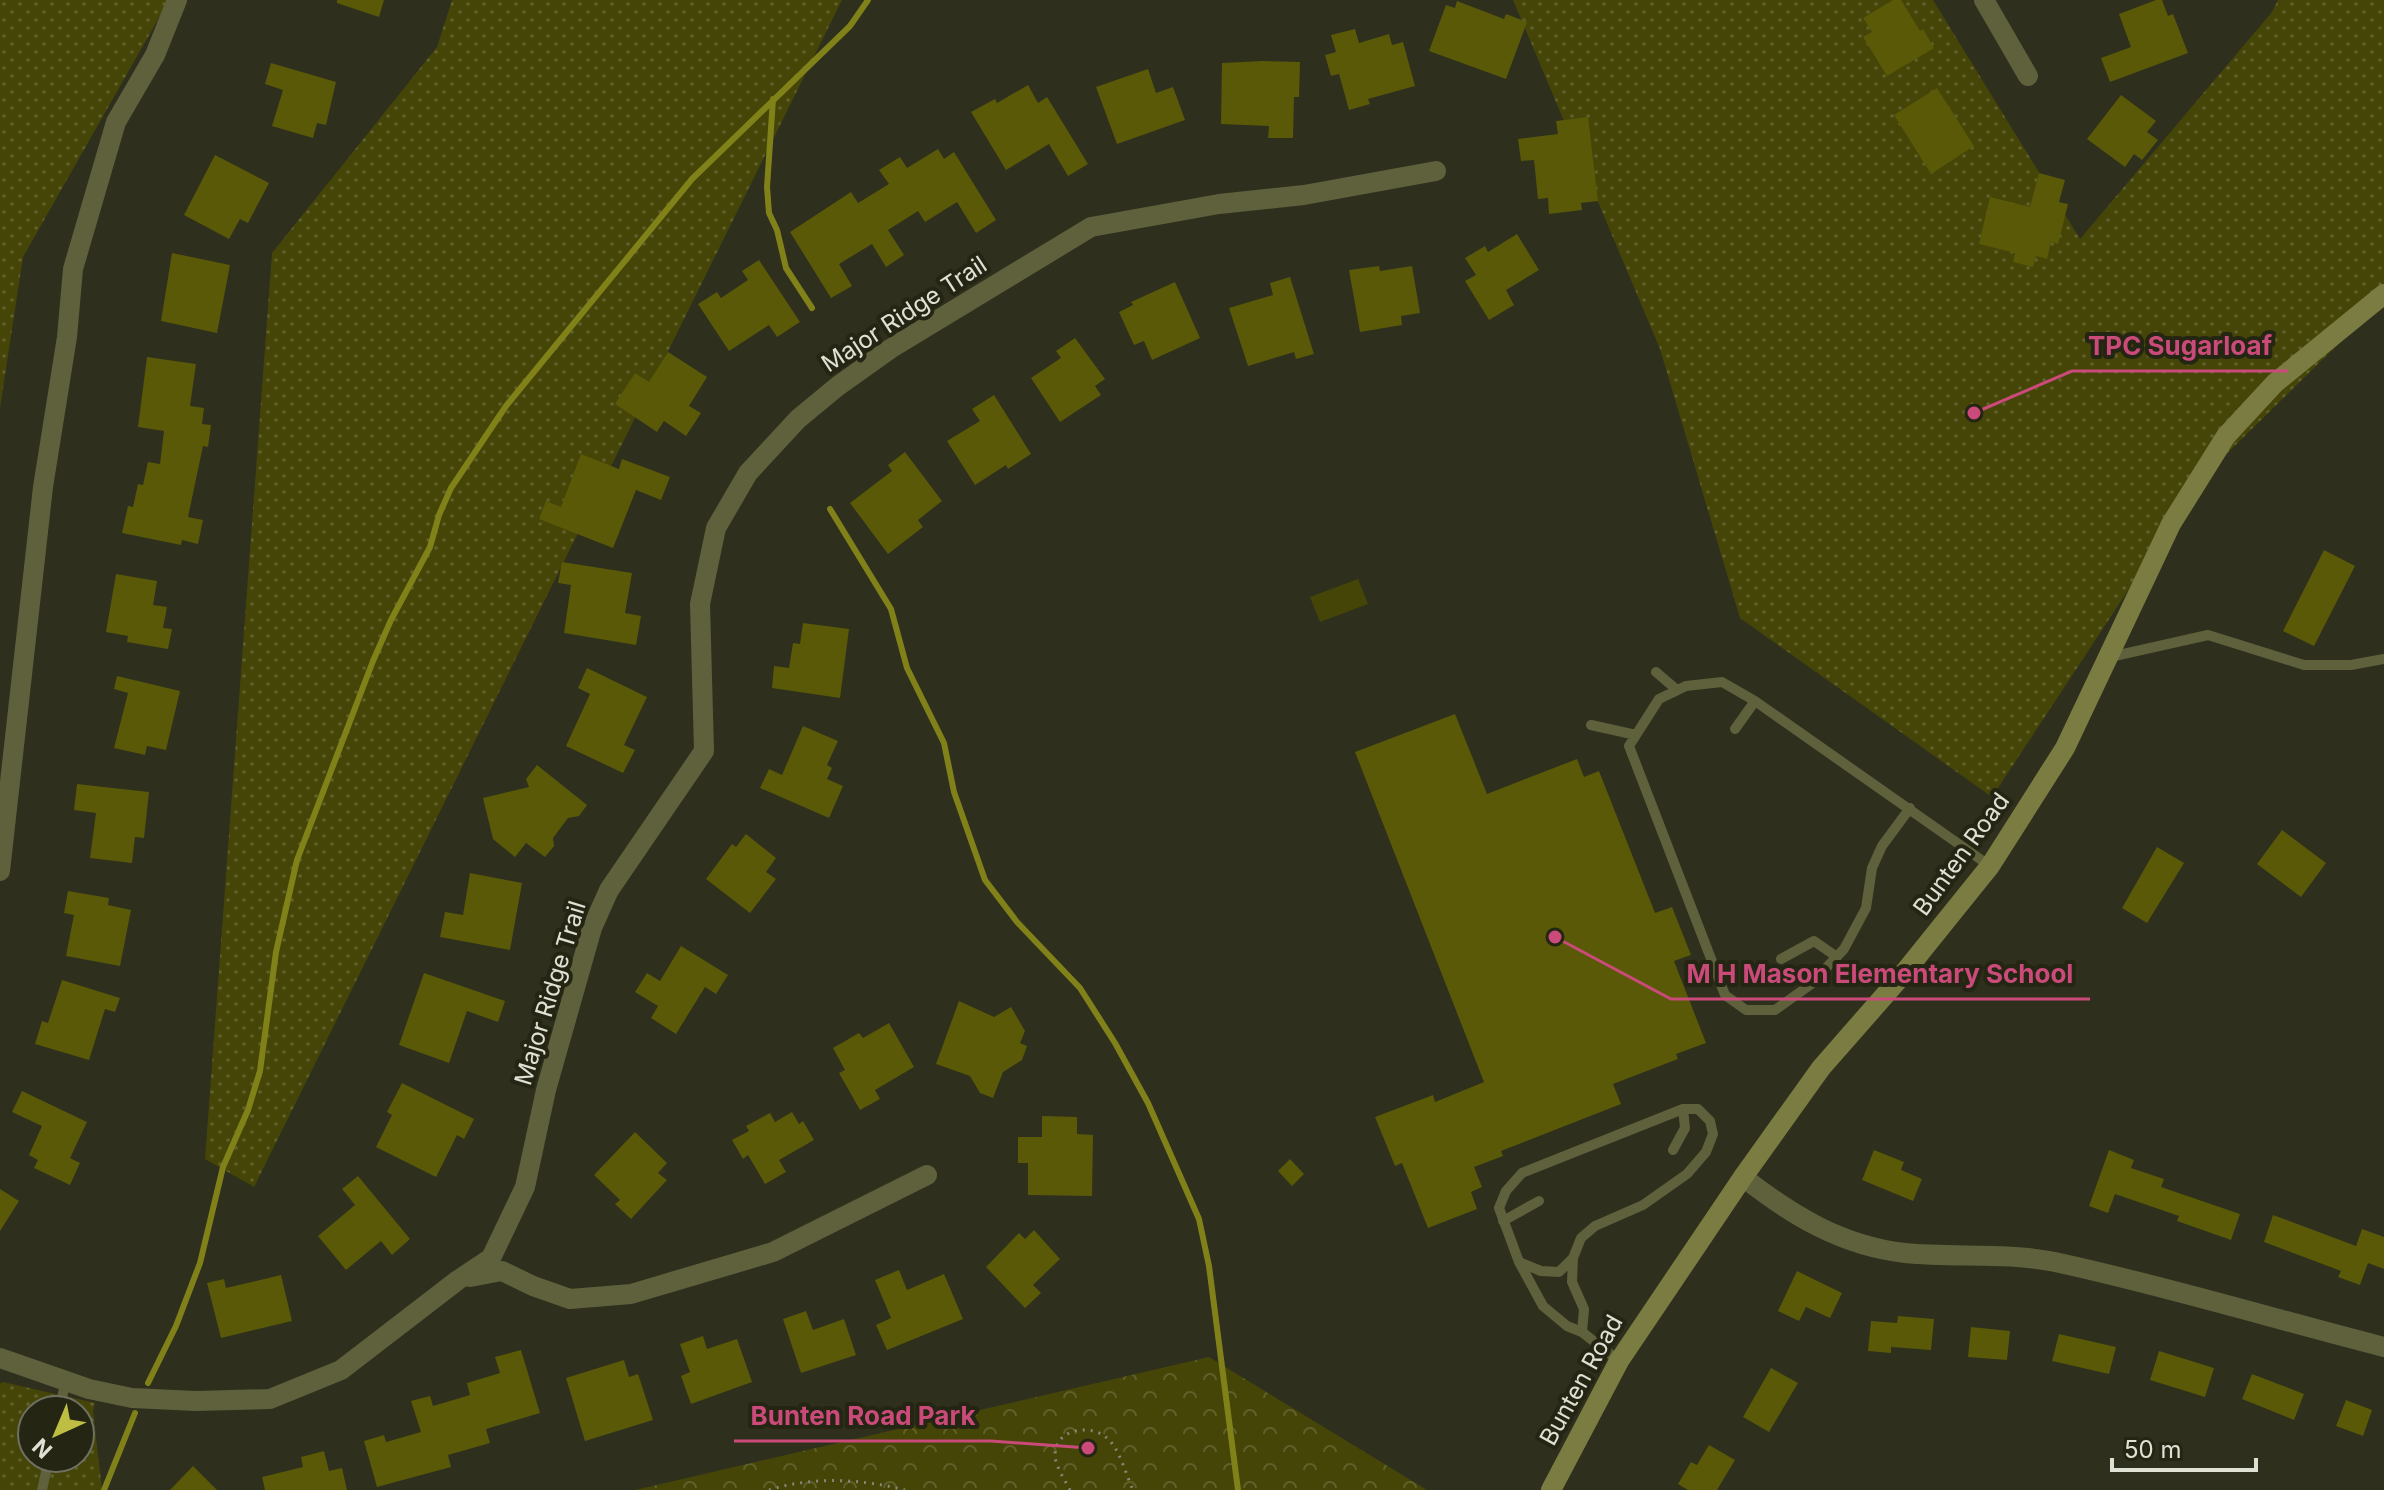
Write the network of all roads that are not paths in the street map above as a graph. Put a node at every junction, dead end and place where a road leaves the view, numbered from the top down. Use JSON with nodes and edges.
{"nodes":[{"id":1,"x":177,"y":0,"type":"edge"},
{"id":2,"x":1984,"y":0,"type":"edge"},
{"id":3,"x":2028,"y":76,"type":"dead end"},
{"id":4,"x":1436,"y":171,"type":"dead end"},
{"id":5,"x":2384,"y":294,"type":"edge"},
{"id":6,"x":2110,"y":657,"type":"junction"},
{"id":7,"x":2384,"y":659,"type":"edge"},
{"id":8,"x":1656,"y":672,"type":"dead end"},
{"id":9,"x":1677,"y":690,"type":"junction"},
{"id":10,"x":1755,"y":701,"type":"junction"},
{"id":11,"x":1591,"y":725,"type":"dead end"},
{"id":12,"x":1735,"y":729,"type":"dead end"},
{"id":13,"x":1636,"y":735,"type":"junction"},
{"id":14,"x":1910,"y":808,"type":"junction"},
{"id":15,"x":1990,"y":866,"type":"junction"},
{"id":16,"x":0,"y":871,"type":"edge"},
{"id":17,"x":1837,"y":957,"type":"junction"},
{"id":18,"x":1781,"y":959,"type":"dead end"},
{"id":19,"x":1683,"y":1109,"type":"junction"},
{"id":20,"x":1673,"y":1150,"type":"dead end"},
{"id":21,"x":927,"y":1175,"type":"dead end"},
{"id":22,"x":1743,"y":1177,"type":"junction"},
{"id":23,"x":1539,"y":1201,"type":"dead end"},
{"id":24,"x":1503,"y":1221,"type":"junction"},
{"id":25,"x":1573,"y":1258,"type":"junction"},
{"id":26,"x":1519,"y":1262,"type":"junction"},
{"id":27,"x":458,"y":1280,"type":"junction"},
{"id":28,"x":1582,"y":1332,"type":"junction"},
{"id":29,"x":2384,"y":1347,"type":"edge"},
{"id":30,"x":0,"y":1358,"type":"edge"},
{"id":31,"x":1619,"y":1361,"type":"junction"},
{"id":32,"x":66,"y":1381,"type":"junction"},
{"id":33,"x":63,"y":1394,"type":"edge"},
{"id":34,"x":1551,"y":1490,"type":"edge"}],
"edges":[{"from":1,"to":16,"type":"street"},
{"from":2,"to":3,"type":"street"},
{"from":4,"to":27,"type":"street","name":"Major Ridge Trail"},
{"from":5,"to":6,"type":"street","name":"Bunten Road"},
{"from":6,"to":7,"type":"lane"},
{"from":6,"to":15,"type":"street","name":"Bunten Road"},
{"from":8,"to":9,"type":"lane"},
{"from":9,"to":10,"type":"lane"},
{"from":9,"to":13,"type":"lane"},
{"from":10,"to":12,"type":"lane"},
{"from":10,"to":14,"type":"lane"},
{"from":11,"to":13,"type":"lane"},
{"from":13,"to":17,"type":"lane"},
{"from":14,"to":15,"type":"lane"},
{"from":14,"to":17,"type":"lane"},
{"from":15,"to":22,"type":"street","name":"Bunten Road"},
{"from":17,"to":18,"type":"lane"},
{"from":19,"to":20,"type":"lane"},
{"from":19,"to":24,"type":"lane"},
{"from":19,"to":25,"type":"lane"},
{"from":21,"to":27,"type":"street"},
{"from":22,"to":29,"type":"street"},
{"from":22,"to":31,"type":"street","name":"Bunten Road"},
{"from":23,"to":24,"type":"lane"},
{"from":24,"to":26,"type":"lane"},
{"from":25,"to":26,"type":"lane"},
{"from":25,"to":28,"type":"lane"},
{"from":26,"to":28,"type":"lane"},
{"from":27,"to":32,"type":"street","name":"Major Ridge Trail"},
{"from":28,"to":31,"type":"lane"},
{"from":30,"to":32,"type":"street","name":"Major Ridge Trail"},
{"from":31,"to":34,"type":"street","name":"Bunten Road"},
{"from":32,"to":33,"type":"lane"}]}
